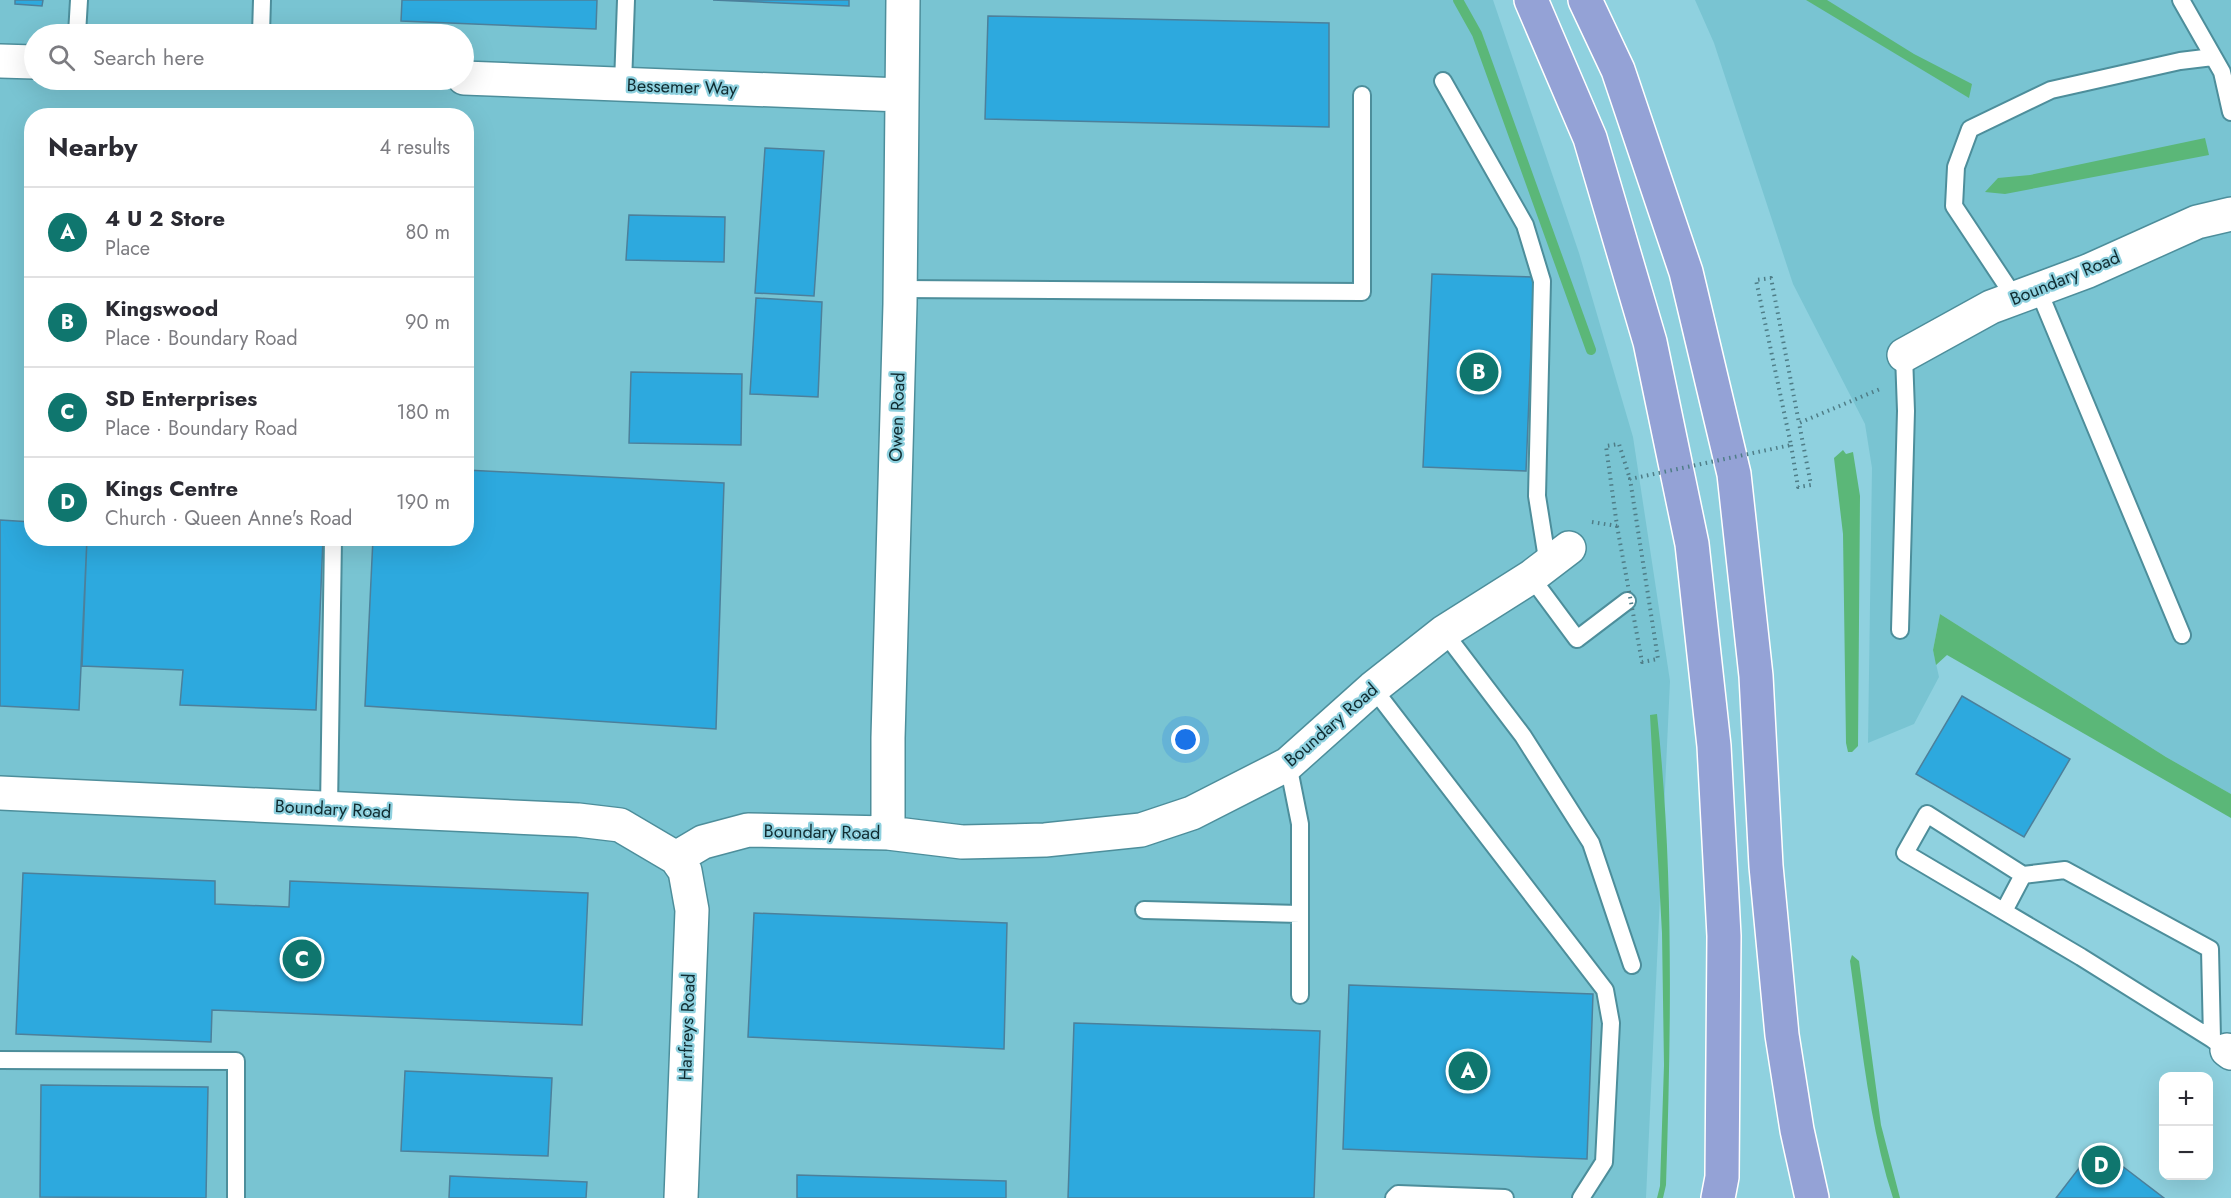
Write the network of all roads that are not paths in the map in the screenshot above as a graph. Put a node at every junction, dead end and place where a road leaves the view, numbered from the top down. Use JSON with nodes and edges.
{"nodes":[{"id":1,"x":78,"y":0,"type":"edge"},
{"id":2,"x":262,"y":0,"type":"edge"},
{"id":3,"x":626,"y":0,"type":"edge"},
{"id":4,"x":903,"y":0,"type":"edge"},
{"id":5,"x":1531,"y":0,"type":"edge"},
{"id":6,"x":1585,"y":0,"type":"edge"},
{"id":7,"x":2181,"y":0,"type":"edge"},
{"id":8,"x":77,"y":24,"type":"edge"},
{"id":9,"x":261,"y":24,"type":"edge"},
{"id":10,"x":2213,"y":57,"type":"junction"},
{"id":11,"x":0,"y":61,"type":"edge"},
{"id":12,"x":24,"y":62,"type":"edge"},
{"id":13,"x":2226,"y":71,"type":"edge"},
{"id":14,"x":474,"y":78,"type":"edge"},
{"id":15,"x":1443,"y":81,"type":"dead end"},
{"id":16,"x":623,"y":84,"type":"junction"},
{"id":17,"x":901,"y":95,"type":"junction"},
{"id":18,"x":1362,"y":95,"type":"dead end"},
{"id":19,"x":2231,"y":112,"type":"edge"},
{"id":20,"x":2231,"y":214,"type":"edge"},
{"id":21,"x":900,"y":289,"type":"junction"},
{"id":22,"x":2027,"y":294,"type":"junction"},
{"id":23,"x":1904,"y":355,"type":"joint"},
{"id":24,"x":333,"y":546,"type":"edge"},
{"id":25,"x":1549,"y":564,"type":"junction"},
{"id":26,"x":1627,"y":601,"type":"dead end"},
{"id":27,"x":1900,"y":630,"type":"dead end"},
{"id":28,"x":1444,"y":632,"type":"junction"},
{"id":29,"x":2182,"y":634,"type":"dead end"},
{"id":30,"x":1373,"y":688,"type":"junction"},
{"id":31,"x":1288,"y":764,"type":"junction"},
{"id":32,"x":0,"y":793,"type":"edge"},
{"id":33,"x":329,"y":808,"type":"junction"},
{"id":34,"x":888,"y":833,"type":"junction"},
{"id":35,"x":676,"y":858,"type":"junction"},
{"id":36,"x":2023,"y":875,"type":"junction"},
{"id":37,"x":1144,"y":910,"type":"dead end"},
{"id":38,"x":2004,"y":911,"type":"junction"},
{"id":39,"x":1300,"y":914,"type":"junction"},
{"id":40,"x":1632,"y":965,"type":"dead end"},
{"id":41,"x":1300,"y":995,"type":"dead end"},
{"id":42,"x":2223,"y":1047,"type":"edge"},
{"id":43,"x":0,"y":1060,"type":"edge"},
{"id":44,"x":236,"y":1198,"type":"edge"},
{"id":45,"x":681,"y":1198,"type":"edge"},
{"id":46,"x":1394,"y":1198,"type":"edge"},
{"id":47,"x":1505,"y":1198,"type":"edge"},
{"id":48,"x":1581,"y":1198,"type":"edge"},
{"id":49,"x":1718,"y":1198,"type":"edge"},
{"id":50,"x":1812,"y":1198,"type":"edge"}],
"edges":[{"from":1,"to":8,"type":"lane"},
{"from":2,"to":9,"type":"lane"},
{"from":3,"to":16,"type":"lane"},
{"from":4,"to":17,"type":"street","name":"Owen Road"},
{"from":5,"to":49,"type":"highway"},
{"from":6,"to":50,"type":"highway"},
{"from":7,"to":10,"type":"lane"},
{"from":10,"to":13,"type":"lane"},
{"from":10,"to":22,"type":"lane"},
{"from":11,"to":12,"type":"street"},
{"from":13,"to":19,"type":"lane"},
{"from":14,"to":16,"type":"street","name":"Bessemer Way"},
{"from":15,"to":25,"type":"lane"},
{"from":16,"to":17,"type":"street","name":"Bessemer Way"},
{"from":17,"to":21,"type":"street","name":"Owen Road"},
{"from":18,"to":21,"type":"lane"},
{"from":20,"to":22,"type":"street","name":"Boundary Road"},
{"from":21,"to":34,"type":"street","name":"Owen Road"},
{"from":22,"to":23,"type":"street","name":"Boundary Road"},
{"from":22,"to":29,"type":"lane"},
{"from":23,"to":27,"type":"lane"},
{"from":24,"to":33,"type":"lane"},
{"from":25,"to":26,"type":"lane"},
{"from":25,"to":28,"type":"street","name":"Boundary Road"},
{"from":28,"to":30,"type":"street","name":"Boundary Road"},
{"from":28,"to":40,"type":"lane"},
{"from":30,"to":31,"type":"street","name":"Boundary Road"},
{"from":30,"to":48,"type":"lane"},
{"from":31,"to":34,"type":"street","name":"Boundary Road"},
{"from":31,"to":39,"type":"lane"},
{"from":32,"to":33,"type":"street","name":"Boundary Road"},
{"from":33,"to":35,"type":"street","name":"Boundary Road"},
{"from":34,"to":35,"type":"street","name":"Boundary Road"},
{"from":35,"to":45,"type":"street","name":"Harfreys Road"},
{"from":36,"to":38,"type":"lane"},
{"from":36,"to":38,"type":"lane"},
{"from":36,"to":42,"type":"lane"},
{"from":37,"to":39,"type":"lane"},
{"from":38,"to":42,"type":"lane"},
{"from":39,"to":41,"type":"lane"},
{"from":43,"to":44,"type":"lane"},
{"from":46,"to":47,"type":"lane"}]}
